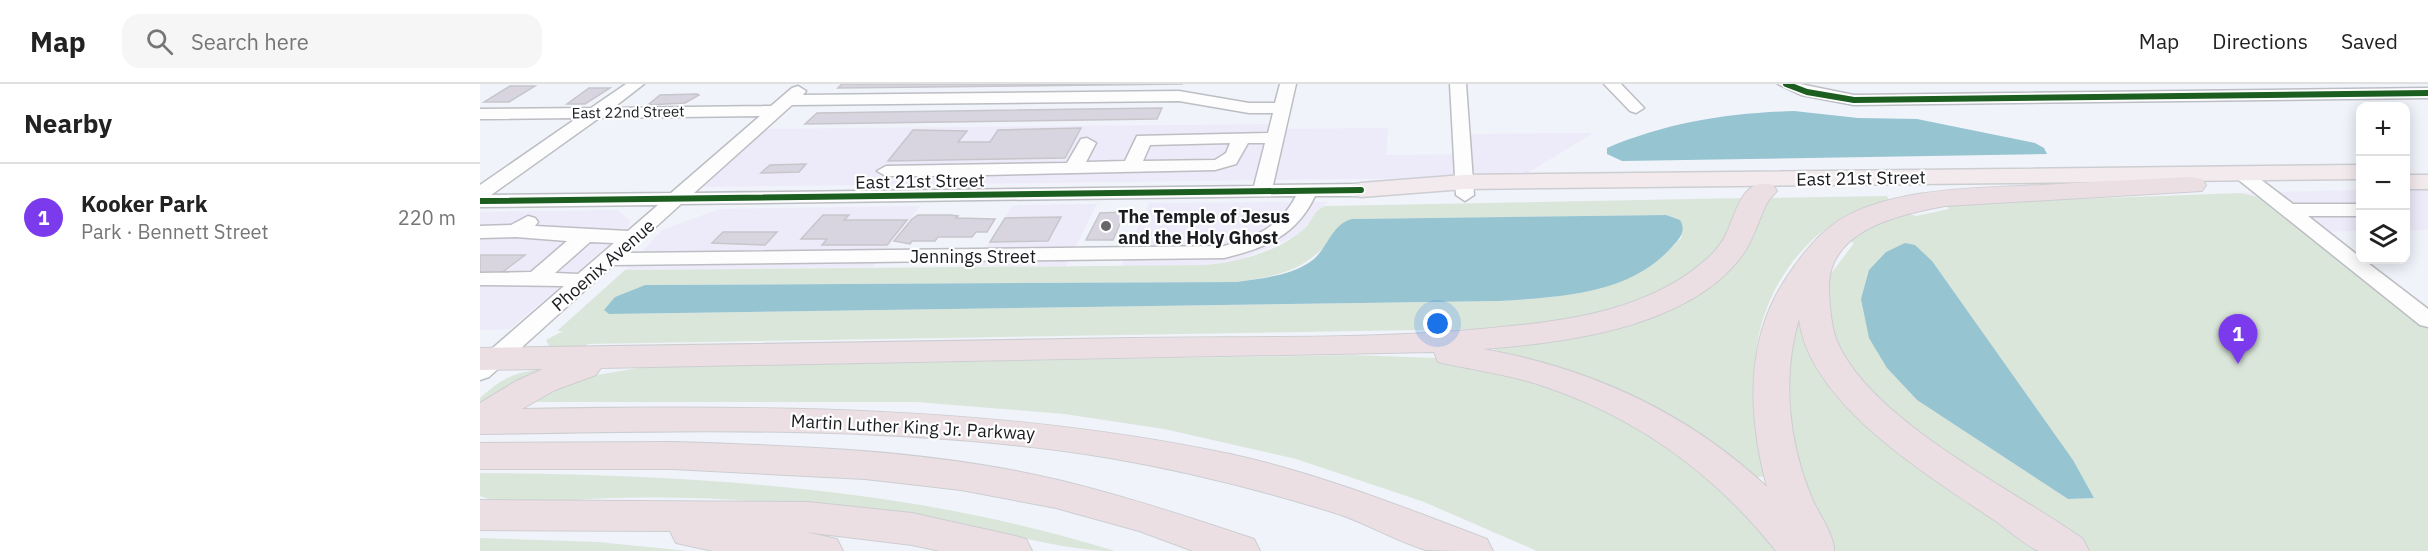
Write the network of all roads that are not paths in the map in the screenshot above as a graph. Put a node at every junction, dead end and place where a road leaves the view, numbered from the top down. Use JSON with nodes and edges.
{"nodes":[{"id":1,"x":636,"y":84,"type":"edge"},
{"id":2,"x":806,"y":84,"type":"edge"},
{"id":3,"x":1288,"y":84,"type":"edge"},
{"id":4,"x":1458,"y":84,"type":"edge"},
{"id":5,"x":1612,"y":84,"type":"edge"},
{"id":6,"x":1786,"y":84,"type":"edge"},
{"id":7,"x":2428,"y":93,"type":"edge"},
{"id":8,"x":782,"y":105,"type":"junction"},
{"id":9,"x":1283,"y":108,"type":"junction"},
{"id":10,"x":1636,"y":108,"type":"dead end"},
{"id":11,"x":598,"y":112,"type":"junction"},
{"id":12,"x":480,"y":114,"type":"edge"},
{"id":13,"x":1241,"y":138,"type":"junction"},
{"id":14,"x":1275,"y":138,"type":"junction"},
{"id":15,"x":1087,"y":143,"type":"dead end"},
{"id":16,"x":1132,"y":166,"type":"junction"},
{"id":17,"x":1072,"y":169,"type":"junction"},
{"id":18,"x":980,"y":170,"type":"junction"},
{"id":19,"x":886,"y":171,"type":"dead end"},
{"id":20,"x":2410,"y":171,"type":"edge"},
{"id":21,"x":2428,"y":171,"type":"edge"},
{"id":22,"x":2356,"y":172,"type":"edge"},
{"id":23,"x":1795,"y":179,"type":"junction"},
{"id":24,"x":2248,"y":179,"type":"junction"},
{"id":25,"x":2410,"y":182,"type":"edge"},
{"id":26,"x":2428,"y":182,"type":"edge"},
{"id":27,"x":2356,"y":183,"type":"edge"},
{"id":28,"x":2192,"y":185,"type":"junction"},
{"id":29,"x":1465,"y":189,"type":"junction"},
{"id":30,"x":1308,"y":190,"type":"junction"},
{"id":31,"x":1361,"y":190,"type":"joint"},
{"id":32,"x":1262,"y":191,"type":"junction"},
{"id":33,"x":1763,"y":191,"type":"junction"},
{"id":34,"x":962,"y":195,"type":"junction"},
{"id":35,"x":677,"y":199,"type":"junction"},
{"id":36,"x":555,"y":200,"type":"junction"},
{"id":37,"x":481,"y":201,"type":"edge"},
{"id":38,"x":2288,"y":210,"type":"junction"},
{"id":39,"x":2356,"y":210,"type":"edge"},
{"id":40,"x":516,"y":231,"type":"junction"},
{"id":41,"x":480,"y":232,"type":"edge"},
{"id":42,"x":585,"y":236,"type":"junction"},
{"id":43,"x":635,"y":237,"type":"junction"},
{"id":44,"x":1821,"y":255,"type":"junction"},
{"id":45,"x":611,"y":259,"type":"junction"},
{"id":46,"x":536,"y":278,"type":"junction"},
{"id":47,"x":480,"y":279,"type":"edge"},
{"id":48,"x":585,"y":281,"type":"junction"},
{"id":49,"x":2428,"y":301,"type":"edge"},
{"id":50,"x":2405,"y":302,"type":"junction"},
{"id":51,"x":2428,"y":320,"type":"edge"},
{"id":52,"x":1341,"y":345,"type":"junction"},
{"id":53,"x":659,"y":356,"type":"junction"},
{"id":54,"x":485,"y":364,"type":"edge"},
{"id":55,"x":480,"y":422,"type":"edge"},
{"id":56,"x":490,"y":456,"type":"edge"},
{"id":57,"x":485,"y":514,"type":"edge"},
{"id":58,"x":822,"y":551,"type":"edge"},
{"id":59,"x":1011,"y":551,"type":"edge"},
{"id":60,"x":1239,"y":551,"type":"edge"},
{"id":61,"x":1472,"y":551,"type":"edge"},
{"id":62,"x":1800,"y":551,"type":"edge"},
{"id":63,"x":1815,"y":551,"type":"edge"},
{"id":64,"x":2068,"y":551,"type":"edge"}],
"edges":[{"from":1,"to":11,"type":"street"},
{"from":2,"to":8,"type":"street","name":"Phoenix Avenue"},
{"from":3,"to":9,"type":"street"},
{"from":4,"to":29,"type":"street"},
{"from":5,"to":10,"type":"street"},
{"from":6,"to":7,"type":"street"},
{"from":8,"to":9,"type":"street","name":"East 22nd Street"},
{"from":8,"to":11,"type":"street","name":"East 22nd Street"},
{"from":8,"to":35,"type":"street","name":"Phoenix Avenue"},
{"from":9,"to":14,"type":"street"},
{"from":11,"to":12,"type":"street","name":"East 22nd Street"},
{"from":11,"to":37,"type":"street"},
{"from":13,"to":14,"type":"street"},
{"from":13,"to":16,"type":"street"},
{"from":13,"to":16,"type":"street"},
{"from":14,"to":32,"type":"street"},
{"from":15,"to":17,"type":"street"},
{"from":16,"to":17,"type":"street"},
{"from":17,"to":18,"type":"street"},
{"from":18,"to":19,"type":"street"},
{"from":18,"to":34,"type":"street"},
{"from":20,"to":21,"type":"main road"},
{"from":22,"to":24,"type":"main road","name":"East 21st Street"},
{"from":23,"to":24,"type":"main road","name":"East 21st Street"},
{"from":23,"to":29,"type":"main road","name":"East 21st Street"},
{"from":23,"to":33,"type":"street"},
{"from":24,"to":27,"type":"main road","name":"East 21st Street"},
{"from":24,"to":28,"type":"main road","name":"East 21st Street"},
{"from":24,"to":38,"type":"street"},
{"from":25,"to":26,"type":"main road"},
{"from":28,"to":33,"type":"main road","name":"East 21st Street"},
{"from":28,"to":44,"type":"highway"},
{"from":29,"to":31,"type":"main road","name":"East 21st Street"},
{"from":29,"to":33,"type":"main road","name":"East 21st Street"},
{"from":30,"to":31,"type":"street","name":"East 21st Street"},
{"from":30,"to":32,"type":"street","name":"East 21st Street"},
{"from":30,"to":45,"type":"street","name":"Jennings Street"},
{"from":32,"to":34,"type":"street","name":"East 21st Street"},
{"from":33,"to":52,"type":"highway"},
{"from":34,"to":35,"type":"street","name":"East 21st Street"},
{"from":35,"to":36,"type":"street","name":"East 21st Street"},
{"from":35,"to":43,"type":"street","name":"Phoenix Avenue"},
{"from":36,"to":37,"type":"street","name":"East 21st Street"},
{"from":36,"to":40,"type":"street"},
{"from":38,"to":39,"type":"street"},
{"from":38,"to":50,"type":"street"},
{"from":40,"to":41,"type":"street"},
{"from":40,"to":42,"type":"street"},
{"from":42,"to":43,"type":"street"},
{"from":42,"to":46,"type":"street"},
{"from":43,"to":45,"type":"street","name":"Phoenix Avenue"},
{"from":44,"to":63,"type":"highway"},
{"from":44,"to":64,"type":"highway"},
{"from":45,"to":48,"type":"street","name":"Phoenix Avenue"},
{"from":46,"to":47,"type":"street"},
{"from":46,"to":48,"type":"street"},
{"from":48,"to":54,"type":"street","name":"Phoenix Avenue"},
{"from":49,"to":50,"type":"street"},
{"from":50,"to":51,"type":"street"},
{"from":52,"to":53,"type":"highway"},
{"from":52,"to":62,"type":"highway"},
{"from":53,"to":54,"type":"highway"},
{"from":53,"to":55,"type":"highway"},
{"from":55,"to":61,"type":"highway","name":"Martin Luther King Jr. Parkway"},
{"from":56,"to":60,"type":"highway"},
{"from":57,"to":58,"type":"highway"},
{"from":57,"to":59,"type":"highway"}]}
